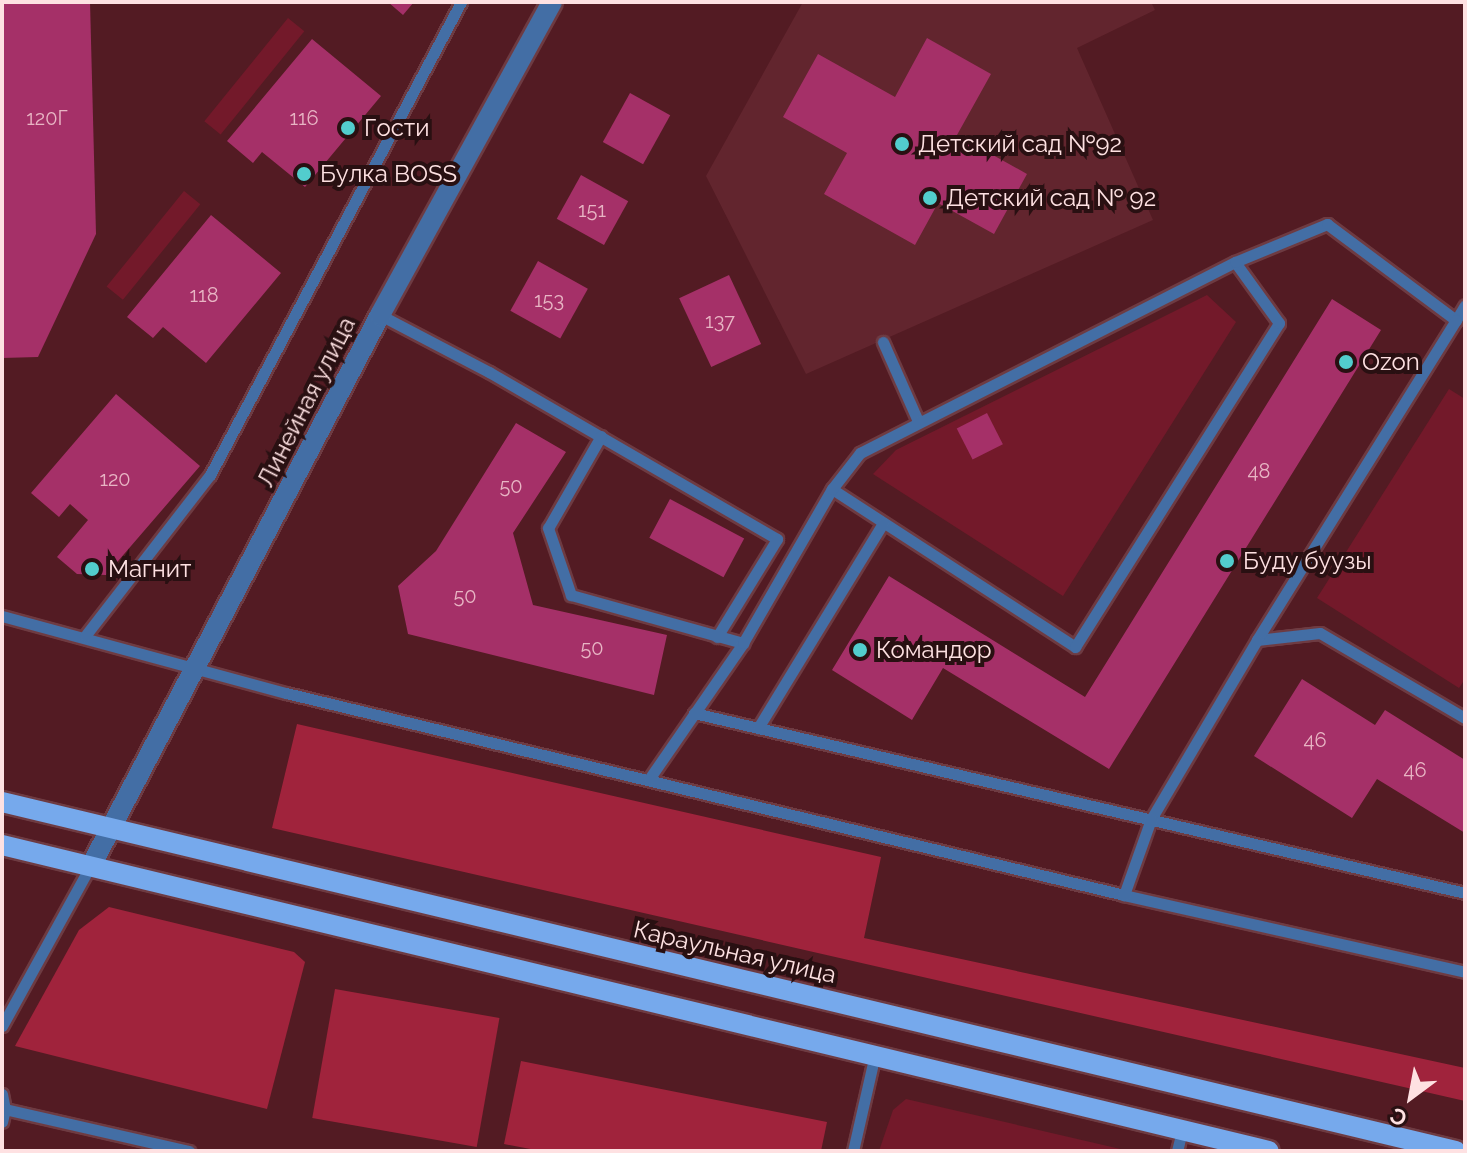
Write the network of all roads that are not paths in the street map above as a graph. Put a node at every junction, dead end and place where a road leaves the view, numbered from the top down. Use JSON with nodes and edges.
{"nodes":[{"id":1,"x":461,"y":2,"type":"edge"},
{"id":2,"x":552,"y":2,"type":"edge"},
{"id":3,"x":1235,"y":262,"type":"junction"},
{"id":4,"x":1465,"y":305,"type":"edge"},
{"id":5,"x":380,"y":315,"type":"junction"},
{"id":6,"x":1456,"y":320,"type":"junction"},
{"id":7,"x":883,"y":342,"type":"dead end"},
{"id":8,"x":918,"y":421,"type":"junction"},
{"id":9,"x":601,"y":436,"type":"junction"},
{"id":10,"x":832,"y":489,"type":"junction"},
{"id":11,"x":883,"y":523,"type":"junction"},
{"id":12,"x":2,"y":616,"type":"edge"},
{"id":13,"x":85,"y":636,"type":"junction"},
{"id":14,"x":717,"y":637,"type":"junction"},
{"id":15,"x":1257,"y":640,"type":"junction"},
{"id":16,"x":743,"y":643,"type":"junction"},
{"id":17,"x":195,"y":669,"type":"junction"},
{"id":18,"x":694,"y":713,"type":"junction"},
{"id":19,"x":1465,"y":718,"type":"edge"},
{"id":20,"x":758,"y":728,"type":"junction"},
{"id":21,"x":649,"y":779,"type":"junction"},
{"id":22,"x":2,"y":802,"type":"edge"},
{"id":23,"x":1151,"y":819,"type":"junction"},
{"id":24,"x":108,"y":827,"type":"junction"},
{"id":25,"x":2,"y":845,"type":"edge"},
{"id":26,"x":92,"y":864,"type":"junction"},
{"id":27,"x":1465,"y":893,"type":"edge"},
{"id":28,"x":1124,"y":895,"type":"junction"},
{"id":29,"x":1465,"y":972,"type":"edge"},
{"id":30,"x":2,"y":1026,"type":"edge"},
{"id":31,"x":875,"y":1053,"type":"junction"},
{"id":32,"x":2,"y":1094,"type":"edge"},
{"id":33,"x":4,"y":1116,"type":"edge"},
{"id":34,"x":1180,"y":1141,"type":"edge"},
{"id":35,"x":189,"y":1151,"type":"edge"},
{"id":36,"x":853,"y":1151,"type":"edge"},
{"id":37,"x":1269,"y":1151,"type":"edge"},
{"id":38,"x":1456,"y":1151,"type":"edge"}],
"edges":[{"from":1,"to":13,"type":"lane"},
{"from":2,"to":5,"type":"street","name":"Линейная улица"},
{"from":3,"to":6,"type":"lane"},
{"from":3,"to":8,"type":"lane"},
{"from":3,"to":11,"type":"lane"},
{"from":4,"to":6,"type":"lane"},
{"from":5,"to":9,"type":"lane"},
{"from":5,"to":17,"type":"street","name":"Линейная улица"},
{"from":6,"to":15,"type":"lane"},
{"from":7,"to":8,"type":"lane"},
{"from":8,"to":10,"type":"lane"},
{"from":9,"to":14,"type":"lane"},
{"from":9,"to":14,"type":"lane"},
{"from":10,"to":11,"type":"lane"},
{"from":10,"to":16,"type":"lane"},
{"from":11,"to":20,"type":"lane"},
{"from":12,"to":13,"type":"lane"},
{"from":13,"to":17,"type":"lane"},
{"from":14,"to":16,"type":"lane"},
{"from":15,"to":19,"type":"lane"},
{"from":15,"to":23,"type":"lane"},
{"from":16,"to":18,"type":"lane"},
{"from":17,"to":21,"type":"lane"},
{"from":17,"to":24,"type":"street","name":"Линейная улица"},
{"from":18,"to":20,"type":"lane"},
{"from":18,"to":21,"type":"lane"},
{"from":20,"to":23,"type":"lane"},
{"from":21,"to":28,"type":"lane"},
{"from":22,"to":24,"type":"main road","name":"Караульная улица"},
{"from":23,"to":27,"type":"lane"},
{"from":23,"to":28,"type":"lane"},
{"from":24,"to":26,"type":"street","name":"Линейная улица"},
{"from":24,"to":38,"type":"main road","name":"Караульная улица"},
{"from":25,"to":26,"type":"main road"},
{"from":26,"to":30,"type":"lane"},
{"from":26,"to":31,"type":"main road"},
{"from":28,"to":29,"type":"lane"},
{"from":31,"to":34,"type":"main road"},
{"from":31,"to":36,"type":"lane"},
{"from":32,"to":33,"type":"lane"},
{"from":33,"to":35,"type":"lane"},
{"from":34,"to":37,"type":"main road"}]}
